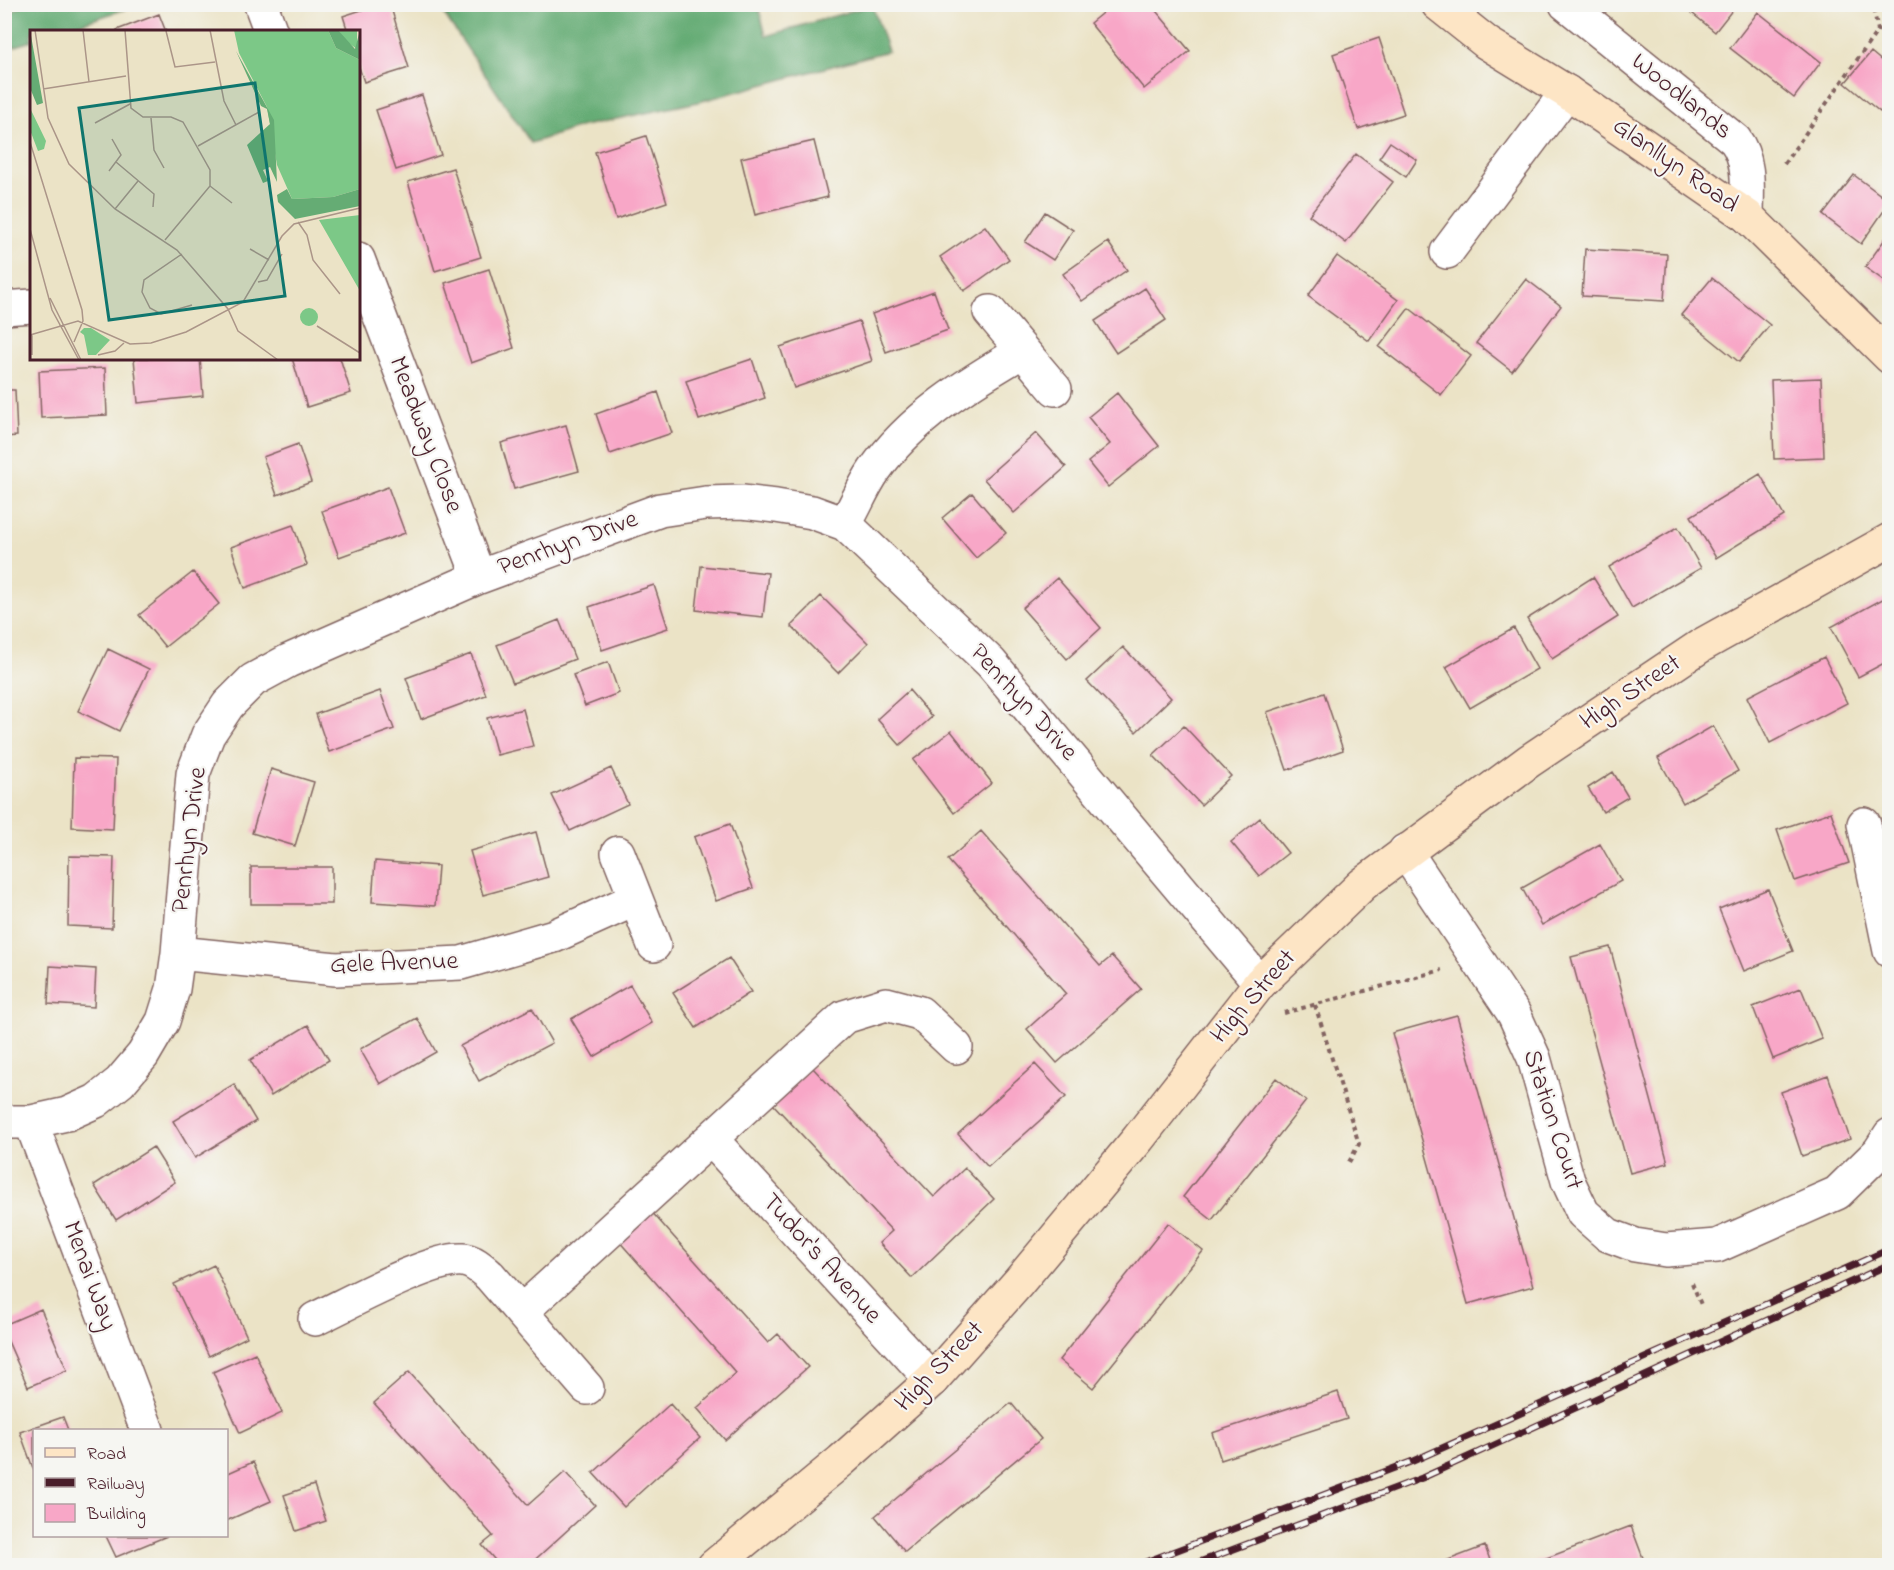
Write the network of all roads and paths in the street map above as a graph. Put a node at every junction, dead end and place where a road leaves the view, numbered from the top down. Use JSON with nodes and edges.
{"nodes":[{"id":1,"x":1438,"y":4,"type":"edge"},
{"id":2,"x":1566,"y":4,"type":"edge"},
{"id":3,"x":1872,"y":4,"type":"edge"},
{"id":4,"x":261,"y":5,"type":"edge"},
{"id":5,"x":270,"y":30,"type":"edge"},
{"id":6,"x":1567,"y":92,"type":"junction"},
{"id":7,"x":1782,"y":167,"type":"dead end"},
{"id":8,"x":1748,"y":216,"type":"junction"},
{"id":9,"x":1447,"y":252,"type":"dead end"},
{"id":10,"x":360,"y":264,"type":"edge"},
{"id":11,"x":30,"y":306,"type":"edge"},
{"id":12,"x":4,"y":309,"type":"edge"},
{"id":13,"x":990,"y":312,"type":"dead end"},
{"id":14,"x":1023,"y":351,"type":"junction"},
{"id":15,"x":1890,"y":357,"type":"edge"},
{"id":16,"x":1055,"y":389,"type":"dead end"},
{"id":17,"x":845,"y":524,"type":"junction"},
{"id":18,"x":1890,"y":540,"type":"edge"},
{"id":19,"x":479,"y":577,"type":"junction"},
{"id":20,"x":1864,"y":824,"type":"dead end"},
{"id":21,"x":1405,"y":852,"type":"junction"},
{"id":22,"x":618,"y":853,"type":"dead end"},
{"id":23,"x":636,"y":899,"type":"junction"},
{"id":24,"x":654,"y":945,"type":"dead end"},
{"id":25,"x":1890,"y":951,"type":"edge"},
{"id":26,"x":178,"y":953,"type":"junction"},
{"id":27,"x":1477,"y":960,"type":"junction"},
{"id":28,"x":1260,"y":983,"type":"junction"},
{"id":29,"x":1315,"y":1005,"type":"junction"},
{"id":30,"x":1280,"y":1015,"type":"dead end"},
{"id":31,"x":956,"y":1047,"type":"dead end"},
{"id":32,"x":18,"y":1122,"type":"edge"},
{"id":33,"x":1890,"y":1135,"type":"edge"},
{"id":34,"x":711,"y":1139,"type":"junction"},
{"id":35,"x":1349,"y":1162,"type":"dead end"},
{"id":36,"x":521,"y":1312,"type":"junction"},
{"id":37,"x":315,"y":1319,"type":"dead end"},
{"id":38,"x":932,"y":1380,"type":"junction"},
{"id":39,"x":587,"y":1388,"type":"dead end"},
{"id":40,"x":146,"y":1429,"type":"edge"},
{"id":41,"x":714,"y":1566,"type":"edge"}],
"edges":[{"from":1,"to":6,"type":"street","name":"Glanllyn Road"},
{"from":2,"to":8,"type":"street","name":"Woodlands"},
{"from":3,"to":7,"type":"path"},
{"from":4,"to":5,"type":"street"},
{"from":6,"to":8,"type":"street","name":"Glanllyn Road"},
{"from":6,"to":9,"type":"street"},
{"from":8,"to":15,"type":"street","name":"Glanllyn Road"},
{"from":10,"to":19,"type":"street","name":"Meadway Close"},
{"from":11,"to":12,"type":"street"},
{"from":13,"to":14,"type":"street"},
{"from":14,"to":16,"type":"street"},
{"from":14,"to":17,"type":"street"},
{"from":17,"to":19,"type":"street","name":"Penrhyn Drive"},
{"from":17,"to":28,"type":"street","name":"Penrhyn Drive"},
{"from":18,"to":21,"type":"street","name":"High Street"},
{"from":19,"to":26,"type":"street","name":"Penrhyn Drive"},
{"from":20,"to":25,"type":"street"},
{"from":21,"to":27,"type":"street","name":"Station Court"},
{"from":21,"to":28,"type":"street","name":"High Street"},
{"from":22,"to":23,"type":"street"},
{"from":23,"to":24,"type":"street"},
{"from":23,"to":26,"type":"street","name":"Gele Avenue"},
{"from":26,"to":32,"type":"street","name":"Penrhyn Drive"},
{"from":27,"to":29,"type":"path"},
{"from":27,"to":33,"type":"street","name":"Station Court"},
{"from":28,"to":38,"type":"street","name":"High Street"},
{"from":29,"to":30,"type":"path"},
{"from":29,"to":35,"type":"path"},
{"from":31,"to":34,"type":"street"},
{"from":32,"to":40,"type":"street","name":"Menai Way"},
{"from":34,"to":36,"type":"street"},
{"from":34,"to":38,"type":"street","name":"Tudor's Avenue"},
{"from":36,"to":37,"type":"street"},
{"from":36,"to":39,"type":"street"},
{"from":38,"to":41,"type":"street","name":"High Street"}]}
